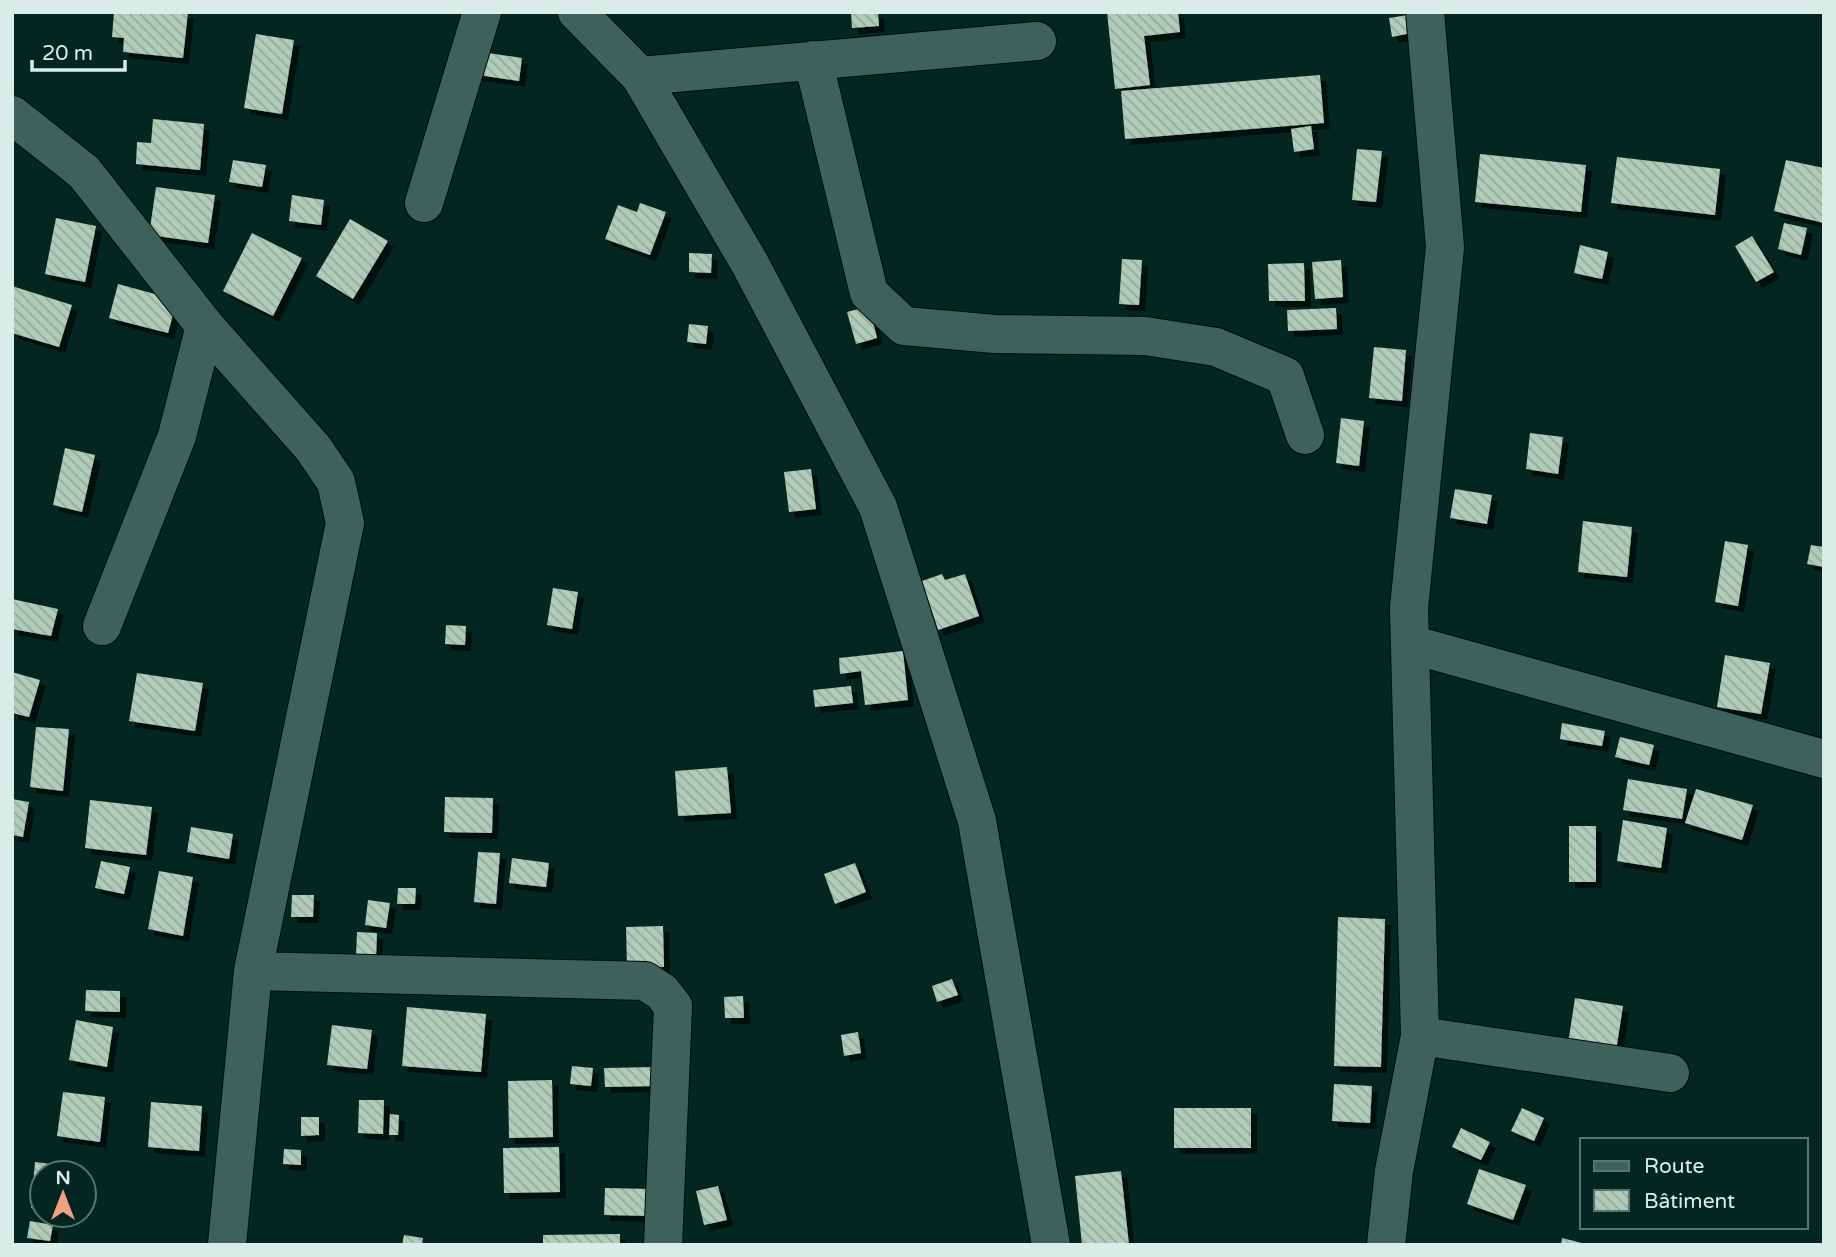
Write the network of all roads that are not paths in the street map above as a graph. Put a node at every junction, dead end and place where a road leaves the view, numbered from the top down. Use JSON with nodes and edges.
{"nodes":[{"id":1,"x":482,"y":12,"type":"edge"},
{"id":2,"x":577,"y":12,"type":"edge"},
{"id":3,"x":1425,"y":12,"type":"edge"},
{"id":4,"x":1037,"y":41,"type":"dead end"},
{"id":5,"x":813,"y":60,"type":"junction"},
{"id":6,"x":640,"y":76,"type":"junction"},
{"id":7,"x":12,"y":115,"type":"edge"},
{"id":8,"x":424,"y":203,"type":"dead end"},
{"id":9,"x":205,"y":326,"type":"junction"},
{"id":10,"x":1305,"y":436,"type":"dead end"},
{"id":11,"x":102,"y":626,"type":"dead end"},
{"id":12,"x":1410,"y":644,"type":"junction"},
{"id":13,"x":1824,"y":759,"type":"edge"},
{"id":14,"x":253,"y":971,"type":"junction"},
{"id":15,"x":1420,"y":1036,"type":"junction"},
{"id":16,"x":1670,"y":1073,"type":"dead end"},
{"id":17,"x":227,"y":1245,"type":"edge"},
{"id":18,"x":663,"y":1245,"type":"edge"},
{"id":19,"x":1051,"y":1245,"type":"edge"},
{"id":20,"x":1386,"y":1245,"type":"edge"}],
"edges":[{"from":1,"to":8,"type":"street"},
{"from":2,"to":6,"type":"street"},
{"from":3,"to":12,"type":"street"},
{"from":4,"to":5,"type":"street"},
{"from":5,"to":6,"type":"street"},
{"from":5,"to":10,"type":"street"},
{"from":6,"to":19,"type":"street"},
{"from":7,"to":9,"type":"street"},
{"from":9,"to":11,"type":"street"},
{"from":9,"to":14,"type":"street"},
{"from":12,"to":13,"type":"street"},
{"from":12,"to":15,"type":"street"},
{"from":14,"to":17,"type":"street"},
{"from":14,"to":18,"type":"street"},
{"from":15,"to":16,"type":"street"},
{"from":15,"to":20,"type":"street"}]}
